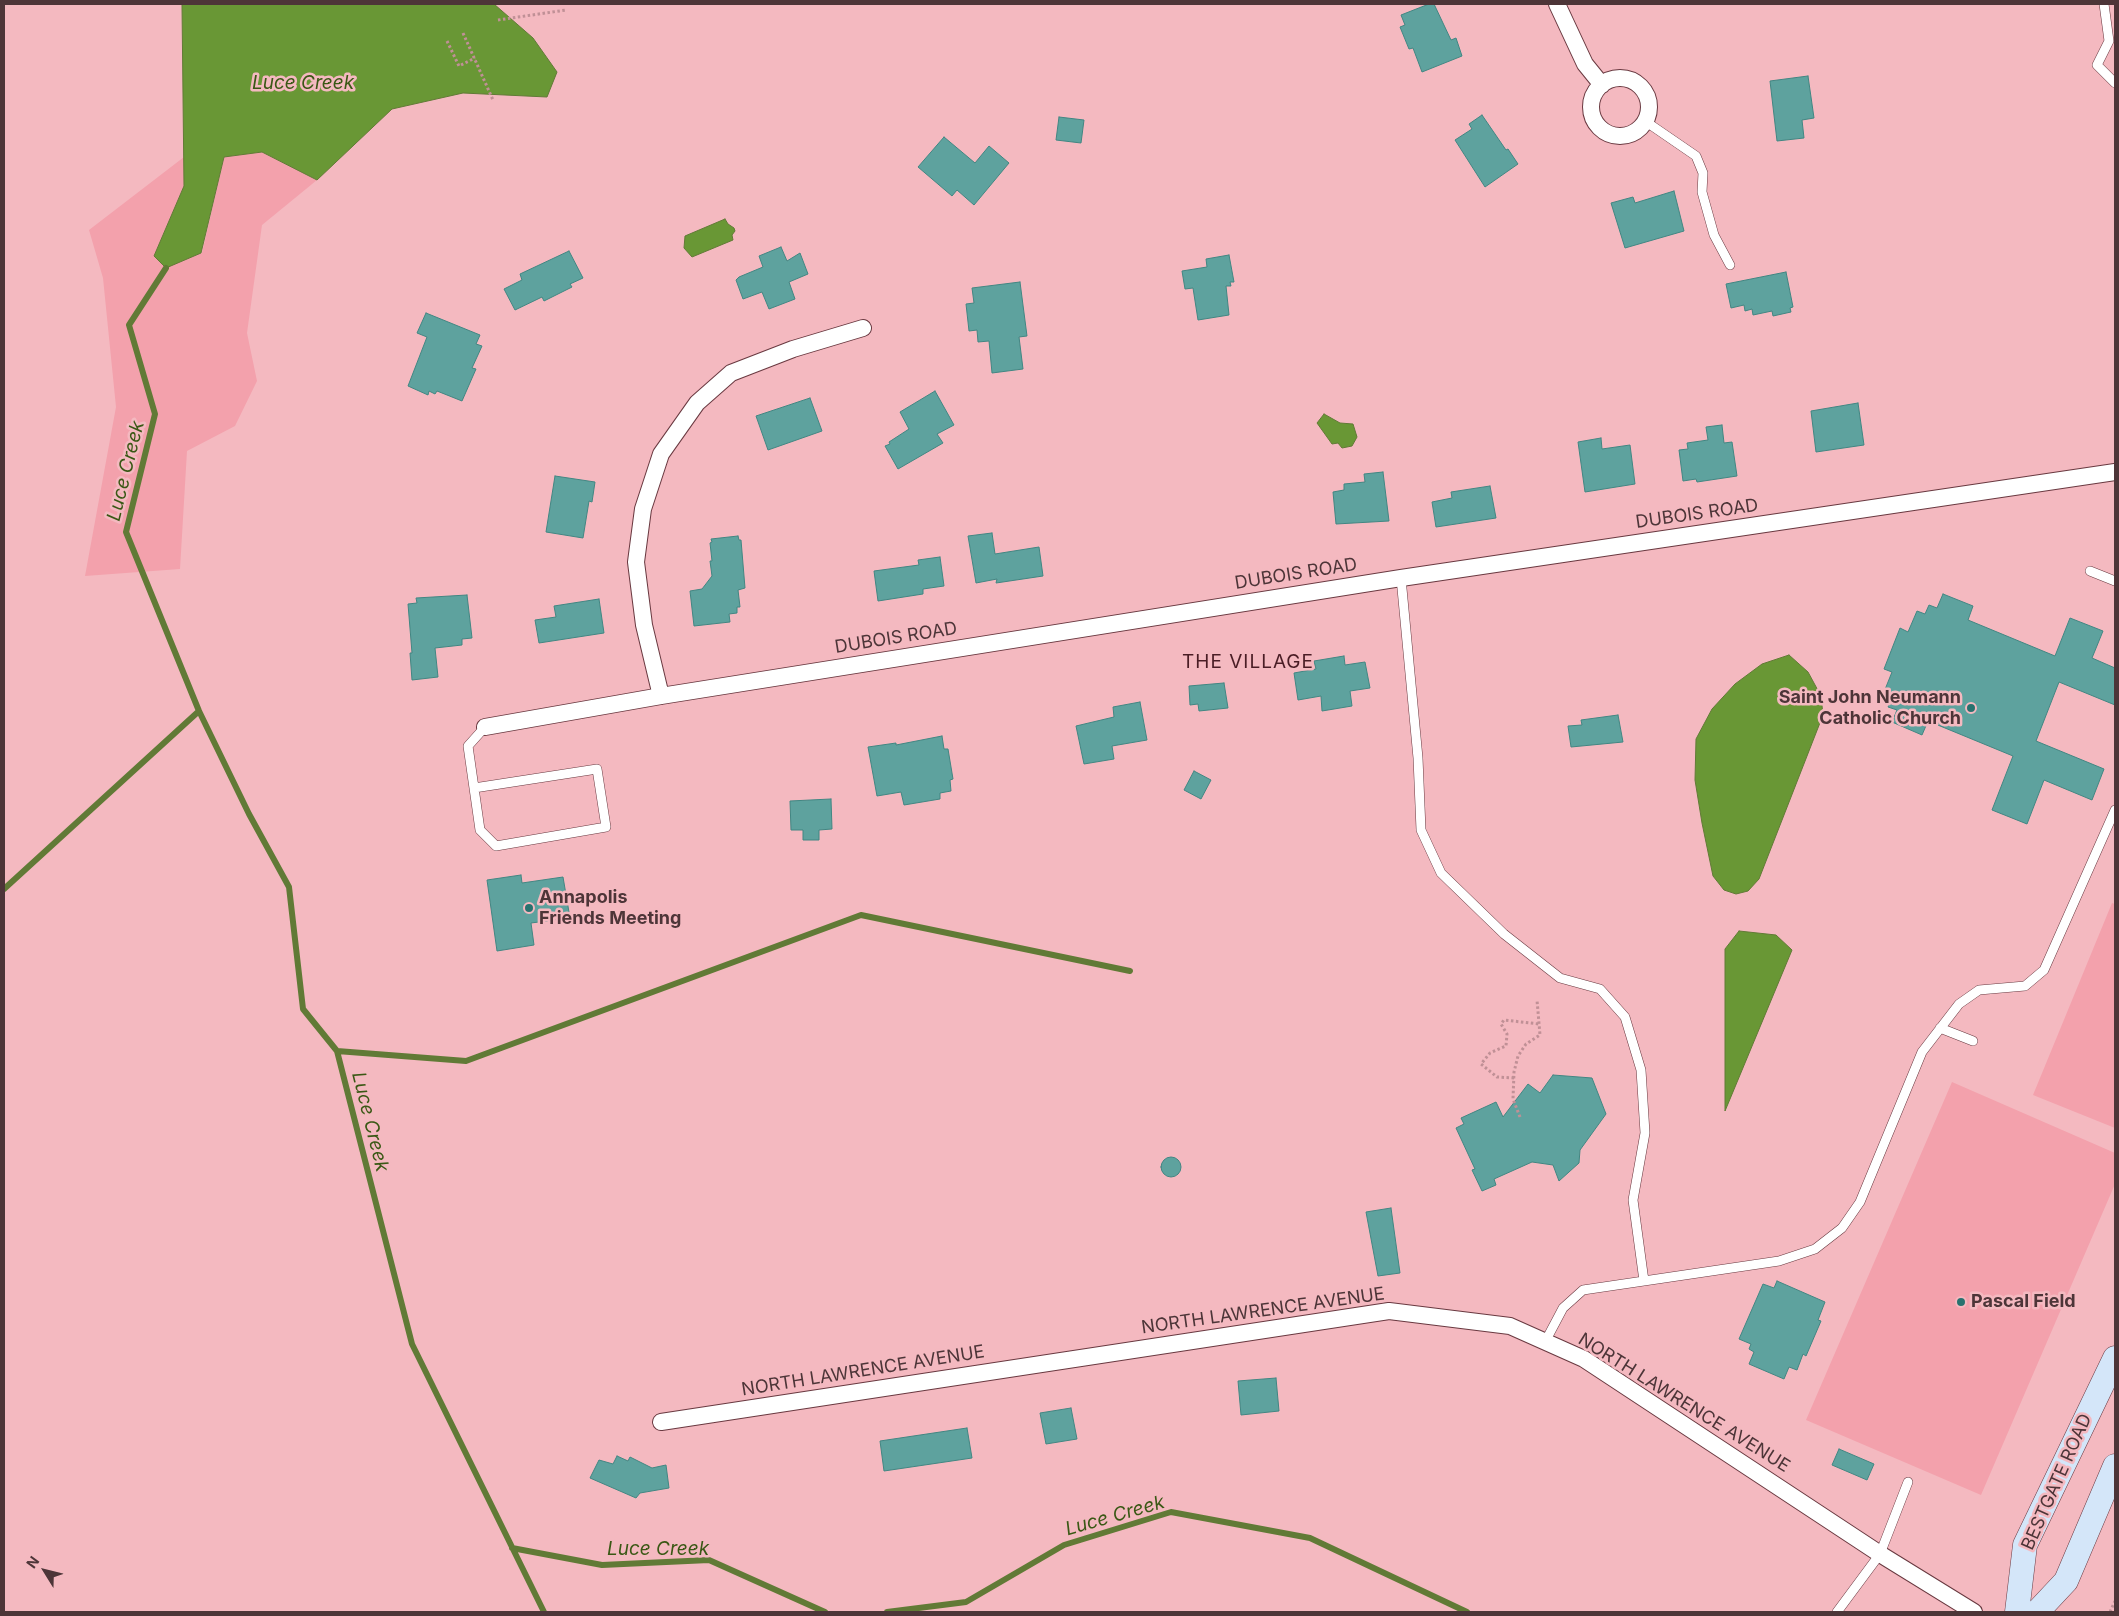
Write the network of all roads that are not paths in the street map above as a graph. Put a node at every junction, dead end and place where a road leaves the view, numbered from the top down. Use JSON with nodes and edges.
{"nodes":[{"id":1,"x":1557,"y":4,"type":"edge"},
{"id":2,"x":2104,"y":4,"type":"edge"},
{"id":3,"x":2115,"y":83,"type":"edge"},
{"id":4,"x":1602,"y":85,"type":"junction"},
{"id":5,"x":1645,"y":121,"type":"junction"},
{"id":6,"x":1730,"y":265,"type":"dead end"},
{"id":7,"x":863,"y":328,"type":"dead end"},
{"id":8,"x":2115,"y":472,"type":"edge"},
{"id":9,"x":2090,"y":571,"type":"dead end"},
{"id":10,"x":1401,"y":578,"type":"junction"},
{"id":11,"x":2115,"y":581,"type":"edge"},
{"id":12,"x":661,"y":696,"type":"junction"},
{"id":13,"x":485,"y":727,"type":"joint"},
{"id":14,"x":474,"y":788,"type":"junction"},
{"id":15,"x":2115,"y":810,"type":"edge"},
{"id":16,"x":1940,"y":1028,"type":"junction"},
{"id":17,"x":1973,"y":1041,"type":"dead end"},
{"id":18,"x":1644,"y":1281,"type":"junction"},
{"id":19,"x":1546,"y":1342,"type":"junction"},
{"id":20,"x":2115,"y":1358,"type":"edge"},
{"id":21,"x":661,"y":1422,"type":"dead end"},
{"id":22,"x":2115,"y":1466,"type":"edge"},
{"id":23,"x":1908,"y":1482,"type":"dead end"},
{"id":24,"x":1880,"y":1554,"type":"junction"},
{"id":25,"x":1837,"y":1612,"type":"edge"},
{"id":26,"x":1974,"y":1612,"type":"edge"},
{"id":27,"x":2017,"y":1612,"type":"edge"},
{"id":28,"x":2037,"y":1612,"type":"edge"}],
"edges":[{"from":1,"to":4,"type":"street"},
{"from":2,"to":3,"type":"lane"},
{"from":4,"to":5,"type":"street"},
{"from":4,"to":5,"type":"street"},
{"from":5,"to":6,"type":"lane"},
{"from":7,"to":12,"type":"street"},
{"from":8,"to":10,"type":"street","name":"DUBOIS ROAD"},
{"from":9,"to":11,"type":"lane"},
{"from":10,"to":12,"type":"street","name":"DUBOIS ROAD"},
{"from":10,"to":18,"type":"lane"},
{"from":12,"to":13,"type":"street","name":"DUBOIS ROAD"},
{"from":13,"to":14,"type":"lane"},
{"from":14,"to":14,"type":"lane"},
{"from":15,"to":16,"type":"lane"},
{"from":16,"to":17,"type":"lane"},
{"from":16,"to":18,"type":"lane"},
{"from":18,"to":19,"type":"lane"},
{"from":19,"to":21,"type":"street","name":"NORTH LAWRENCE AVENUE"},
{"from":19,"to":24,"type":"street","name":"NORTH LAWRENCE AVENUE"},
{"from":20,"to":27,"type":"main road","name":"BESTGATE ROAD"},
{"from":22,"to":28,"type":"main road"},
{"from":23,"to":24,"type":"lane"},
{"from":24,"to":25,"type":"lane"},
{"from":24,"to":26,"type":"street","name":"NORTH LAWRENCE AVENUE"}]}
